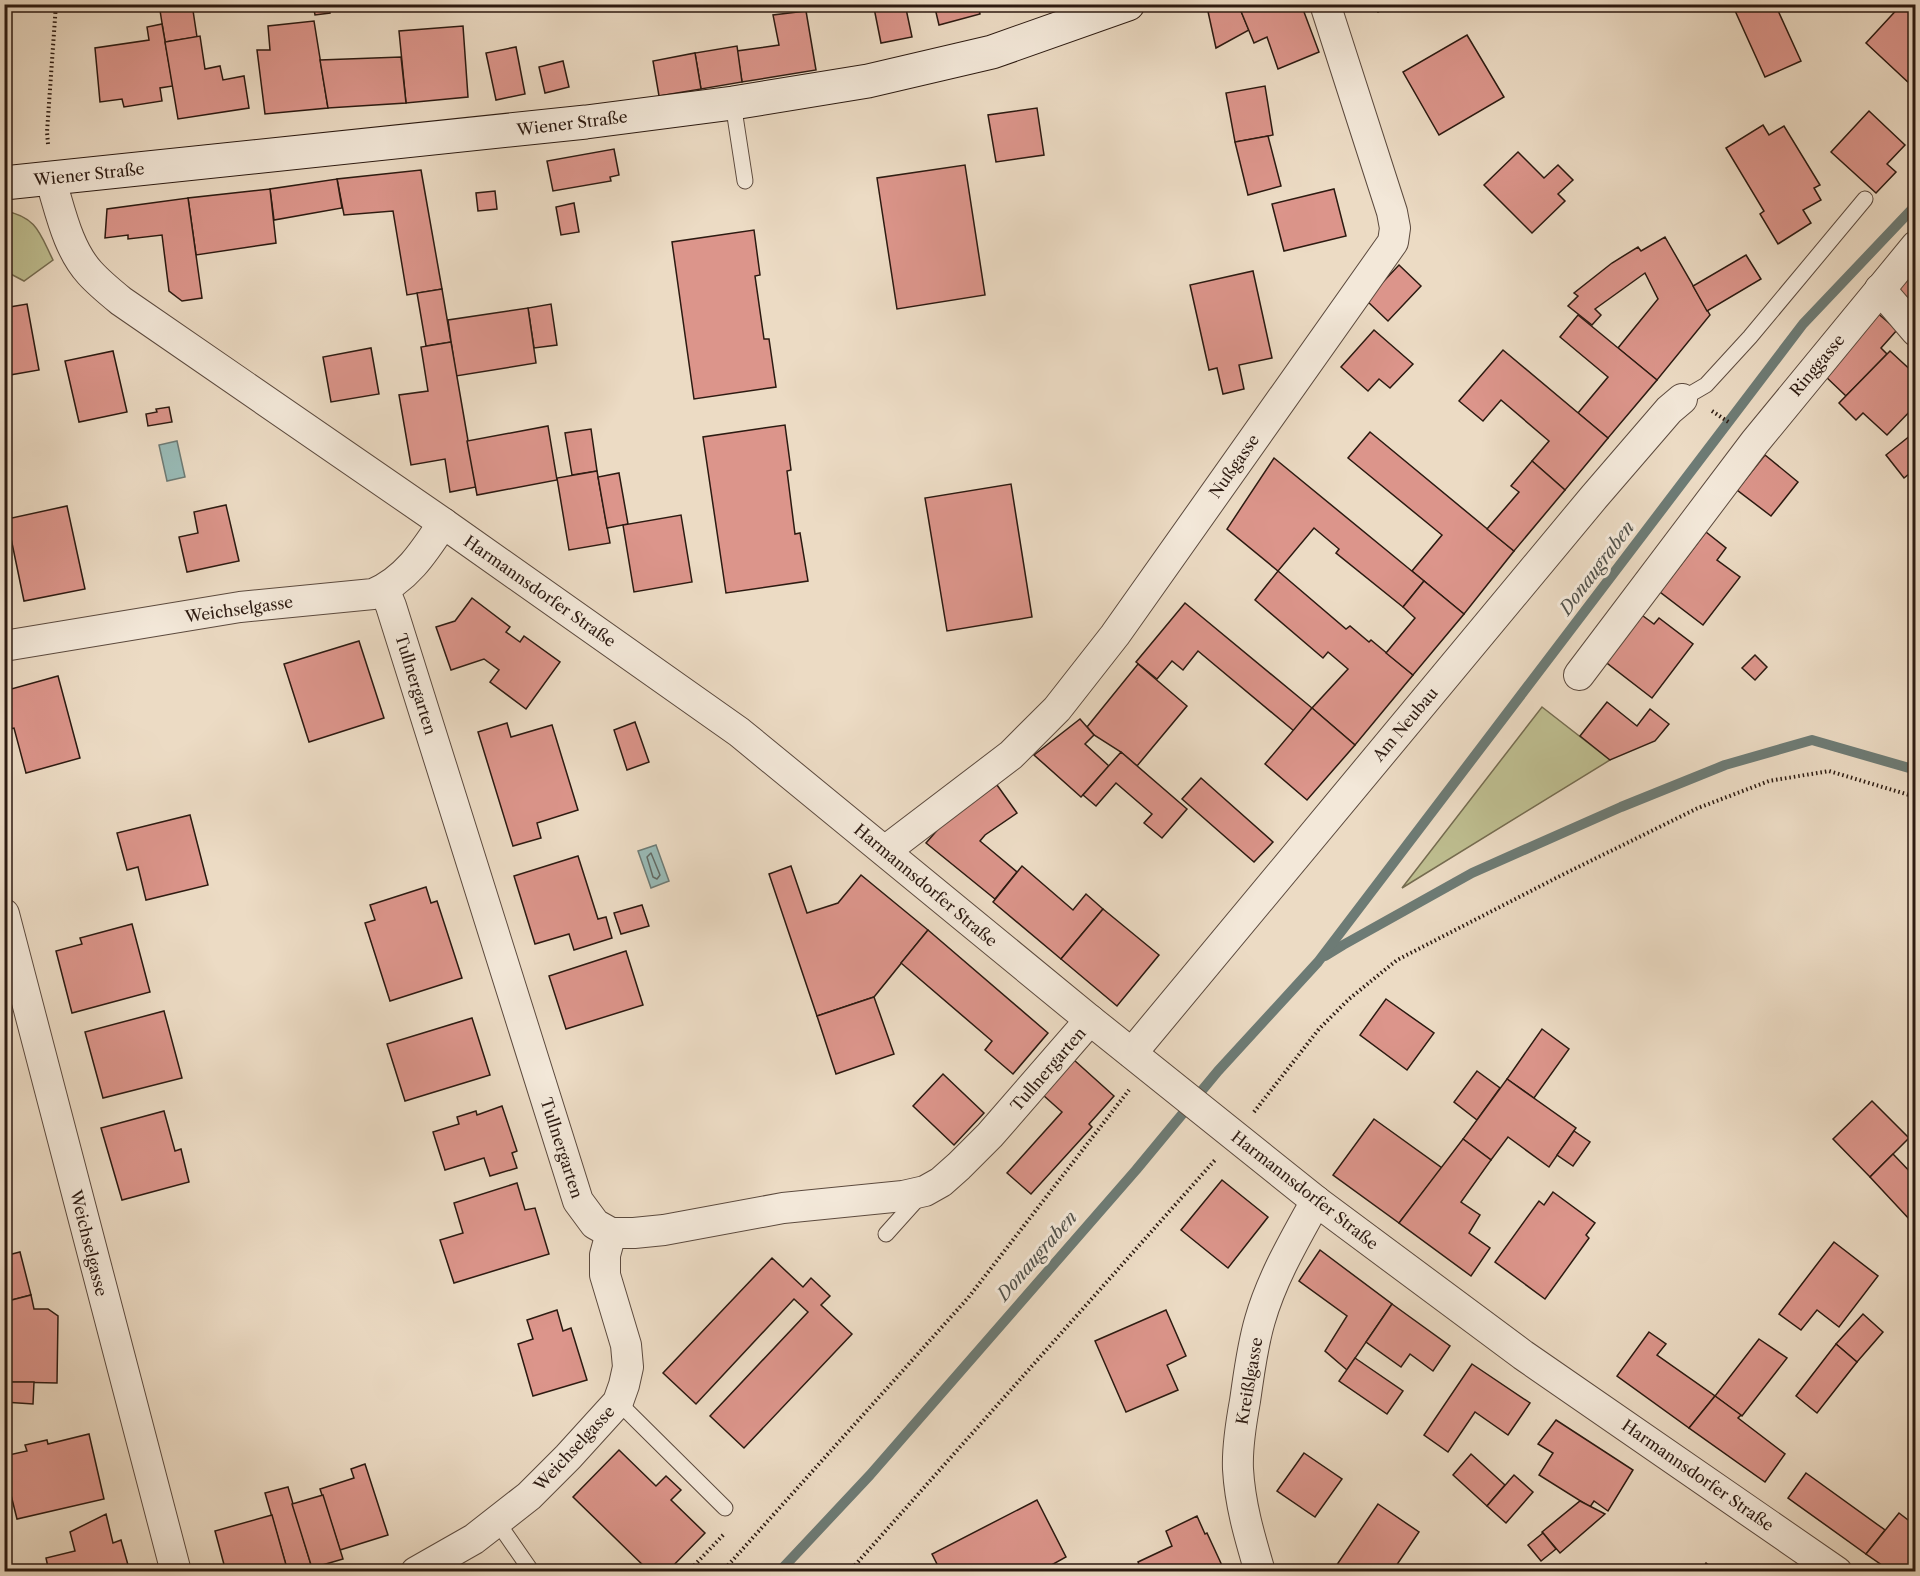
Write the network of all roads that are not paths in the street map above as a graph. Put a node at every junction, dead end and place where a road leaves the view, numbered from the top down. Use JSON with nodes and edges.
{"nodes":[{"id":1,"x":1128,"y":4,"type":"edge"},
{"id":2,"x":1325,"y":4,"type":"edge"},
{"id":3,"x":733,"y":103,"type":"junction"},
{"id":4,"x":50,"y":178,"type":"junction"},
{"id":5,"x":745,"y":181,"type":"dead end"},
{"id":6,"x":4,"y":183,"type":"edge"},
{"id":7,"x":1865,"y":199,"type":"dead end"},
{"id":8,"x":1916,"y":246,"type":"edge"},
{"id":9,"x":1880,"y":289,"type":"junction"},
{"id":10,"x":1916,"y":331,"type":"edge"},
{"id":11,"x":1694,"y":403,"type":"joint"},
{"id":12,"x":443,"y":523,"type":"junction"},
{"id":13,"x":384,"y":589,"type":"junction"},
{"id":14,"x":4,"y":646,"type":"edge"},
{"id":15,"x":1579,"y":675,"type":"dead end"},
{"id":16,"x":885,"y":851,"type":"junction"},
{"id":17,"x":4,"y":914,"type":"edge"},
{"id":18,"x":1090,"y":1020,"type":"junction"},
{"id":19,"x":1145,"y":1064,"type":"junction"},
{"id":20,"x":925,"y":1191,"type":"junction"},
{"id":21,"x":1316,"y":1201,"type":"junction"},
{"id":22,"x":612,"y":1233,"type":"junction"},
{"id":23,"x":886,"y":1234,"type":"dead end"},
{"id":24,"x":618,"y":1402,"type":"junction"},
{"id":25,"x":725,"y":1508,"type":"road end"},
{"id":26,"x":498,"y":1522,"type":"junction"},
{"id":27,"x":176,"y":1572,"type":"edge"},
{"id":28,"x":416,"y":1572,"type":"edge"},
{"id":29,"x":532,"y":1572,"type":"edge"},
{"id":30,"x":1260,"y":1572,"type":"edge"},
{"id":31,"x":1837,"y":1572,"type":"edge"}],
"edges":[{"from":1,"to":3,"type":"street","name":"Wiener Straße"},
{"from":2,"to":16,"type":"street","name":"Nußgasse"},
{"from":3,"to":4,"type":"street","name":"Wiener Straße"},
{"from":3,"to":5,"type":"lane"},
{"from":4,"to":6,"type":"street","name":"Wiener Straße"},
{"from":4,"to":12,"type":"street","name":"Harmannsdorfer Straße"},
{"from":7,"to":11,"type":"lane"},
{"from":8,"to":9,"type":"street","name":"Ringgasse"},
{"from":9,"to":10,"type":"street"},
{"from":9,"to":15,"type":"street","name":"Ringgasse"},
{"from":11,"to":19,"type":"street","name":"Am Neubau"},
{"from":12,"to":13,"type":"street","name":"Weichselgasse"},
{"from":12,"to":16,"type":"street","name":"Harmannsdorfer Straße"},
{"from":13,"to":14,"type":"street","name":"Weichselgasse"},
{"from":13,"to":22,"type":"street","name":"Tullnergarten"},
{"from":16,"to":18,"type":"street","name":"Harmannsdorfer Straße"},
{"from":17,"to":27,"type":"street","name":"Weichselgasse"},
{"from":18,"to":19,"type":"street","name":"Harmannsdorfer Straße"},
{"from":18,"to":20,"type":"street","name":"Tullnergarten"},
{"from":19,"to":21,"type":"street","name":"Harmannsdorfer Straße"},
{"from":20,"to":22,"type":"street","name":"Tullnergarten"},
{"from":20,"to":23,"type":"lane"},
{"from":21,"to":30,"type":"street","name":"Kreißlgasse"},
{"from":21,"to":31,"type":"street","name":"Harmannsdorfer Straße"},
{"from":22,"to":24,"type":"street","name":"Weichselgasse"},
{"from":24,"to":25,"type":"lane"},
{"from":24,"to":26,"type":"street","name":"Weichselgasse"},
{"from":26,"to":28,"type":"street","name":"Weichselgasse"},
{"from":26,"to":29,"type":"lane"}]}
